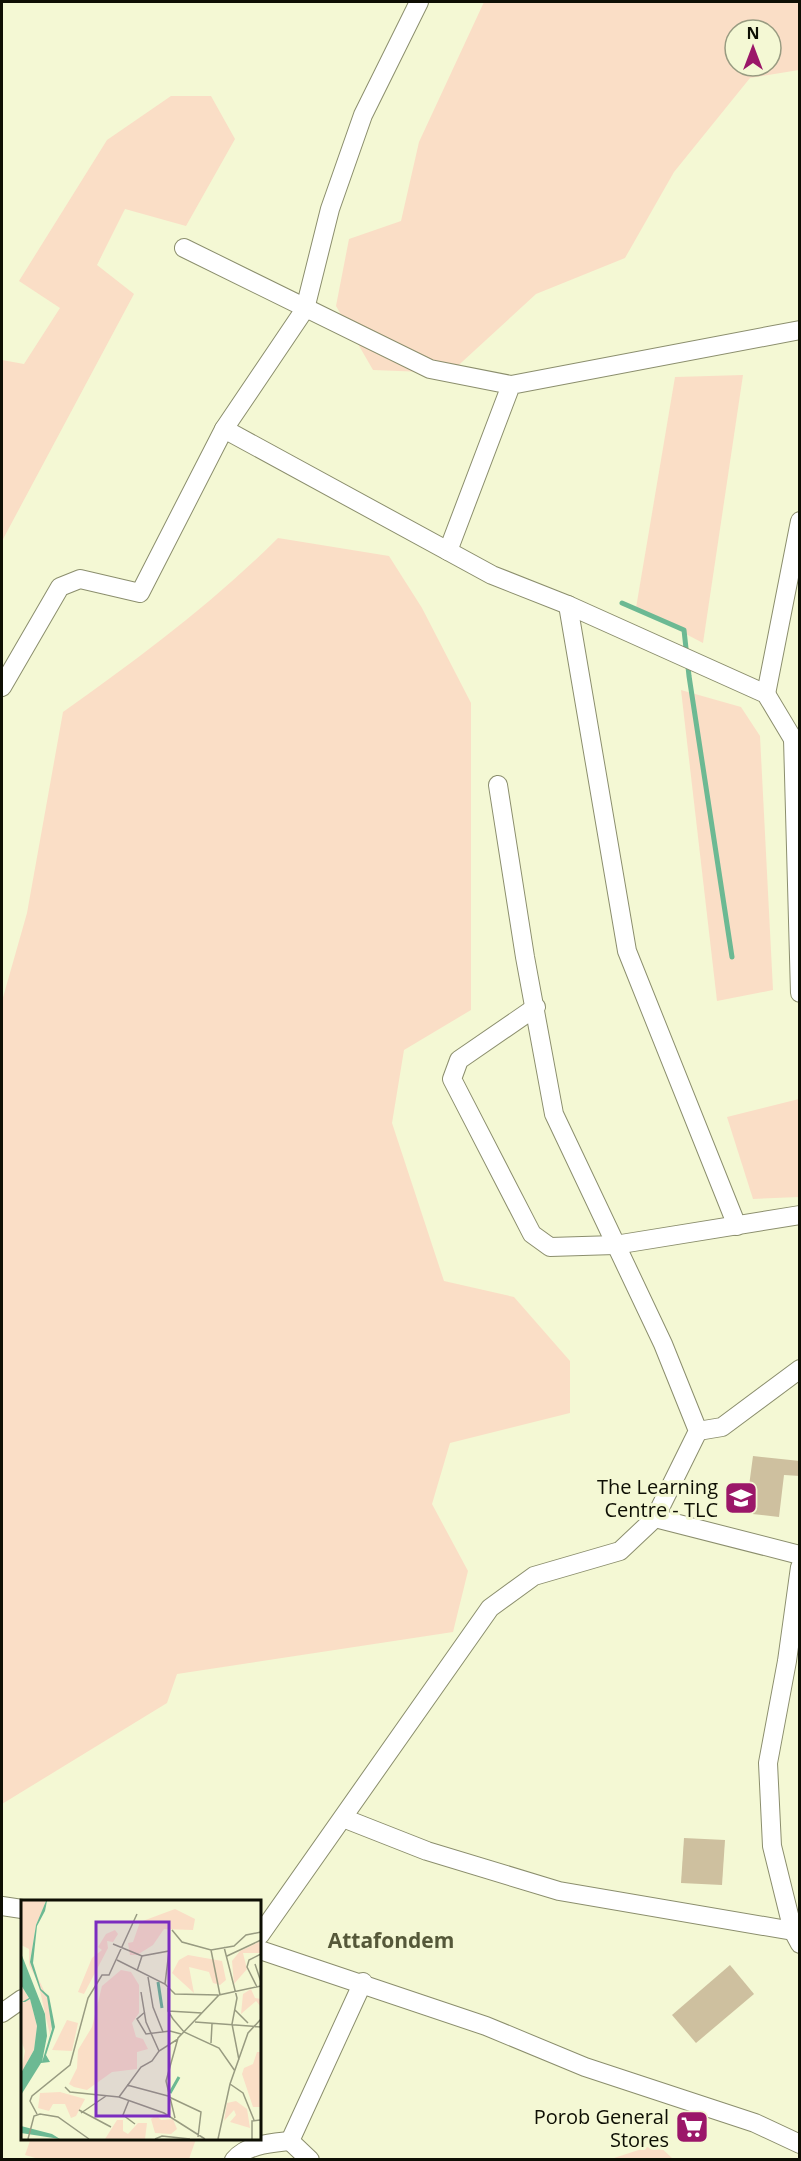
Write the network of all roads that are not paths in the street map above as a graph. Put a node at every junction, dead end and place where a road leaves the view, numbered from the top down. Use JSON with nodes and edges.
{"nodes":[{"id":1,"x":419,"y":2,"type":"edge"},
{"id":2,"x":184,"y":248,"type":"dead end"},
{"id":3,"x":305,"y":309,"type":"junction"},
{"id":4,"x":800,"y":330,"type":"edge"},
{"id":5,"x":511,"y":385,"type":"junction"},
{"id":6,"x":224,"y":429,"type":"junction"},
{"id":7,"x":800,"y":521,"type":"edge"},
{"id":8,"x":448,"y":551,"type":"junction"},
{"id":9,"x":568,"y":605,"type":"junction"},
{"id":10,"x":2,"y":687,"type":"edge"},
{"id":11,"x":766,"y":694,"type":"junction"},
{"id":12,"x":796,"y":742,"type":"edge"},
{"id":13,"x":498,"y":785,"type":"dead end"},
{"id":14,"x":799,"y":992,"type":"edge"},
{"id":15,"x":536,"y":1007,"type":"junction"},
{"id":16,"x":800,"y":1215,"type":"edge"},
{"id":17,"x":737,"y":1226,"type":"junction"},
{"id":18,"x":615,"y":1245,"type":"junction"},
{"id":19,"x":800,"y":1369,"type":"edge"},
{"id":20,"x":698,"y":1431,"type":"junction"},
{"id":21,"x":655,"y":1518,"type":"junction"},
{"id":22,"x":800,"y":1555,"type":"edge"},
{"id":23,"x":800,"y":1567,"type":"edge"},
{"id":24,"x":343,"y":1818,"type":"junction"},
{"id":25,"x":2,"y":1906,"type":"edge"},
{"id":26,"x":21,"y":1910,"type":"edge"},
{"id":27,"x":261,"y":1934,"type":"edge"},
{"id":28,"x":796,"y":1938,"type":"edge"},
{"id":29,"x":261,"y":1950,"type":"edge"},
{"id":30,"x":363,"y":1982,"type":"junction"},
{"id":31,"x":21,"y":2000,"type":"edge"},
{"id":32,"x":2,"y":2013,"type":"edge"},
{"id":33,"x":290,"y":2141,"type":"junction"},
{"id":34,"x":800,"y":2144,"type":"edge"},
{"id":35,"x":234,"y":2160,"type":"edge"},
{"id":36,"x":310,"y":2160,"type":"edge"}],
"edges":[{"from":1,"to":3,"type":"street"},
{"from":2,"to":3,"type":"street"},
{"from":3,"to":5,"type":"street"},
{"from":3,"to":6,"type":"street"},
{"from":4,"to":5,"type":"street"},
{"from":5,"to":8,"type":"street"},
{"from":6,"to":8,"type":"street"},
{"from":6,"to":10,"type":"street"},
{"from":7,"to":11,"type":"street"},
{"from":8,"to":9,"type":"street"},
{"from":9,"to":11,"type":"street"},
{"from":9,"to":17,"type":"street"},
{"from":11,"to":12,"type":"street"},
{"from":12,"to":14,"type":"street"},
{"from":13,"to":15,"type":"street"},
{"from":15,"to":18,"type":"street"},
{"from":15,"to":18,"type":"street"},
{"from":16,"to":17,"type":"street"},
{"from":17,"to":18,"type":"street"},
{"from":18,"to":20,"type":"street"},
{"from":19,"to":20,"type":"street"},
{"from":20,"to":21,"type":"street"},
{"from":21,"to":22,"type":"street"},
{"from":21,"to":24,"type":"street"},
{"from":23,"to":28,"type":"street"},
{"from":24,"to":27,"type":"street"},
{"from":24,"to":28,"type":"street"},
{"from":25,"to":26,"type":"street"},
{"from":29,"to":30,"type":"street"},
{"from":30,"to":33,"type":"street"},
{"from":30,"to":34,"type":"street"},
{"from":31,"to":32,"type":"street"},
{"from":33,"to":35,"type":"street"},
{"from":33,"to":36,"type":"street"}]}
